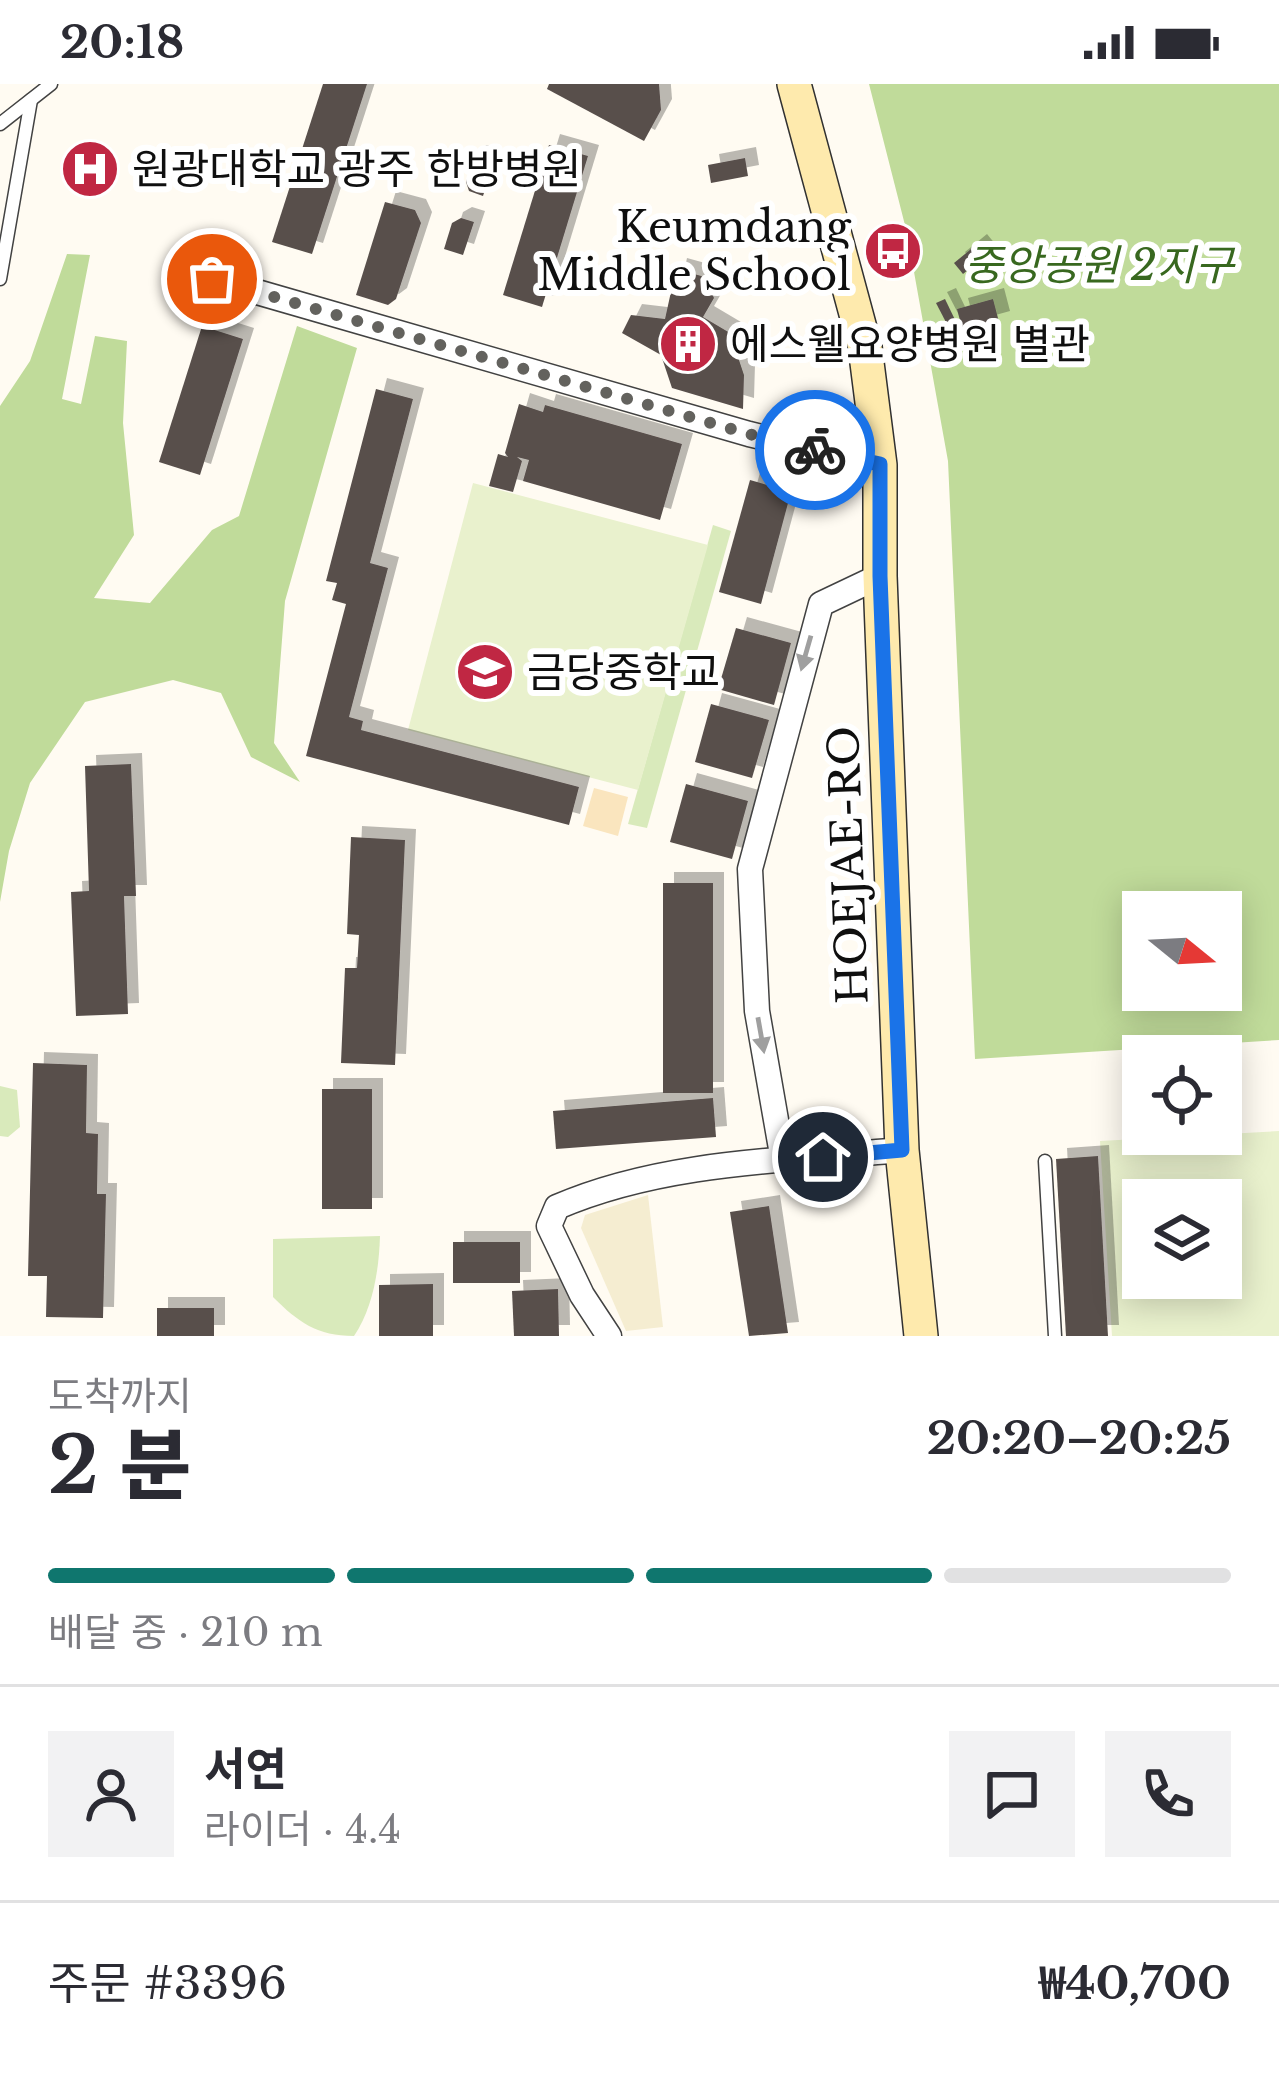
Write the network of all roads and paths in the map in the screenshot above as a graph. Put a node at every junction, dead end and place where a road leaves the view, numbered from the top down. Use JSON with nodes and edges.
{"nodes":[{"id":1,"x":51,"y":84,"type":"edge"},
{"id":2,"x":794,"y":84,"type":"edge"},
{"id":3,"x":31,"y":100,"type":"junction"},
{"id":4,"x":0,"y":124,"type":"edge"},
{"id":5,"x":0,"y":279,"type":"edge"},
{"id":6,"x":212,"y":279,"type":"dead end"},
{"id":7,"x":880,"y":464,"type":"junction"},
{"id":8,"x":880,"y":576,"type":"junction"},
{"id":9,"x":902,"y":1150,"type":"junction"},
{"id":10,"x":782,"y":1160,"type":"junction"},
{"id":11,"x":1045,"y":1161,"type":"dead end"},
{"id":12,"x":609,"y":1336,"type":"edge"},
{"id":13,"x":921,"y":1336,"type":"edge"},
{"id":14,"x":1055,"y":1336,"type":"edge"}],
"edges":[{"from":1,"to":3,"type":"lane"},
{"from":2,"to":7,"type":"main road","name":"HOEJAE-RO"},
{"from":3,"to":4,"type":"lane"},
{"from":3,"to":5,"type":"lane"},
{"from":6,"to":7,"type":"street"},
{"from":7,"to":8,"type":"main road","name":"HOEJAE-RO"},
{"from":8,"to":9,"type":"main road","name":"HOEJAE-RO"},
{"from":8,"to":10,"type":"street","name":"HOEJAE-RO","one_way":true},
{"from":9,"to":10,"type":"street"},
{"from":9,"to":13,"type":"main road","name":"HOEJAE-RO"},
{"from":10,"to":12,"type":"street"},
{"from":11,"to":14,"type":"lane"}]}
